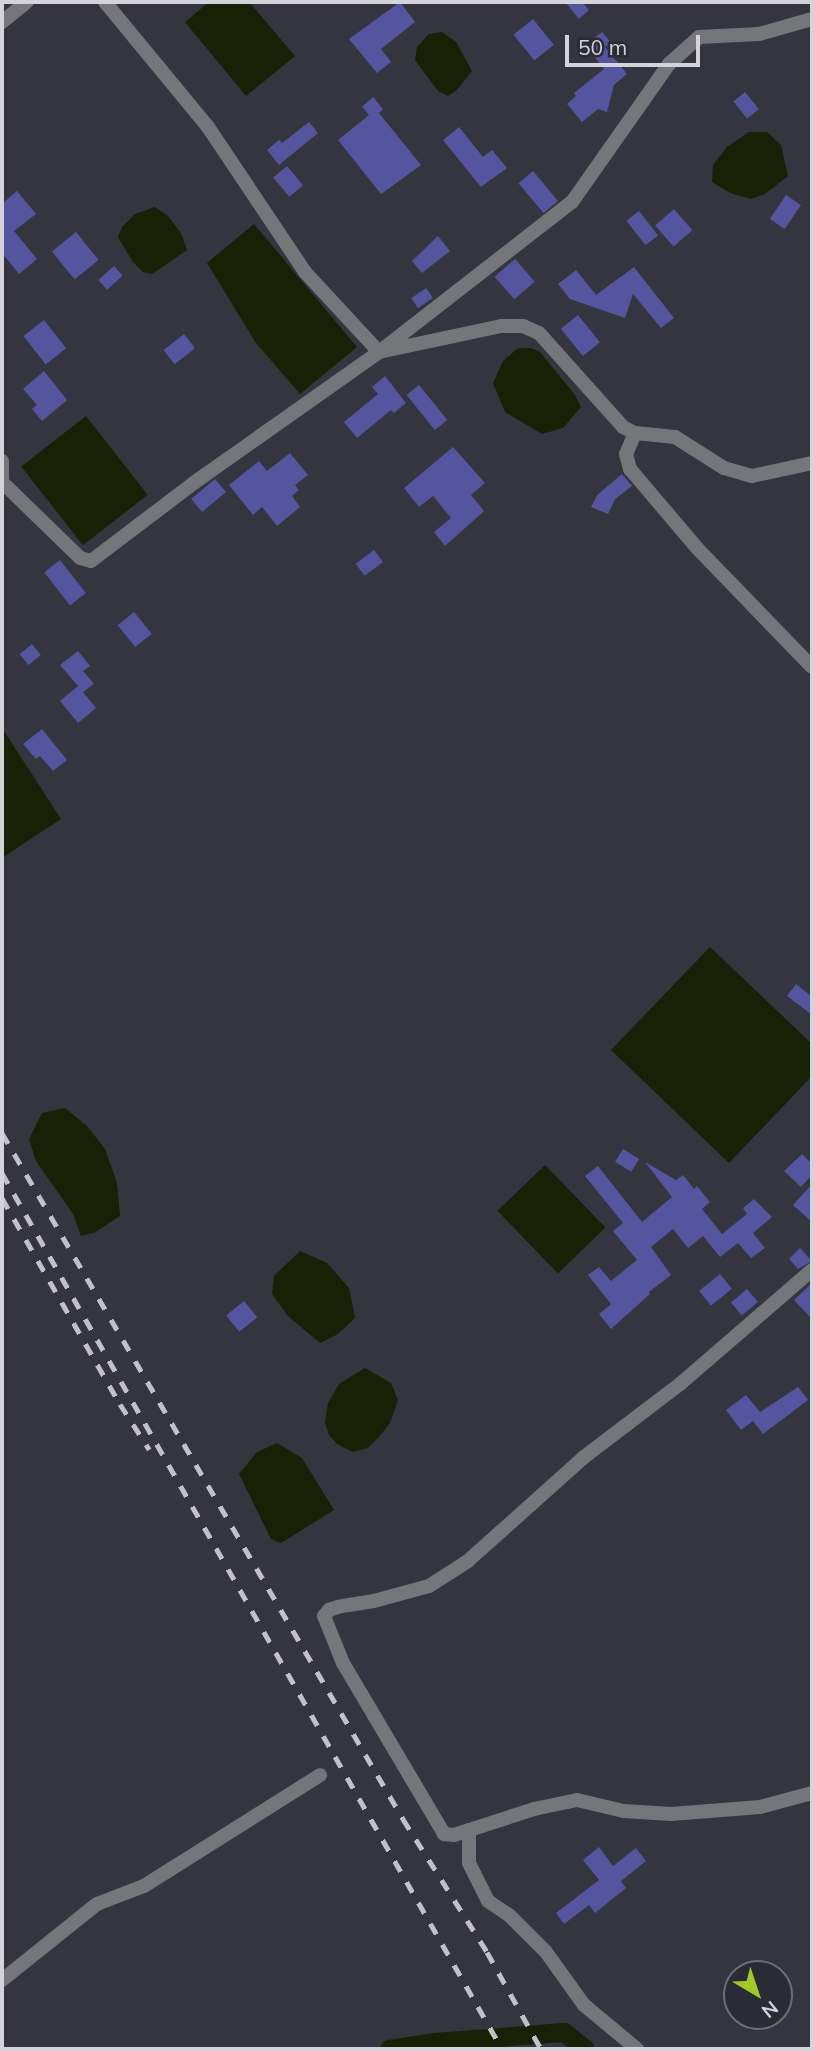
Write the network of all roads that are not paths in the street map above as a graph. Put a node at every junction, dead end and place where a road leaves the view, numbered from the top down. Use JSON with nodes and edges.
{"nodes":[{"id":1,"x":27,"y":2,"type":"edge"},
{"id":2,"x":105,"y":2,"type":"edge"},
{"id":3,"x":812,"y":19,"type":"edge"},
{"id":4,"x":2,"y":22,"type":"edge"},
{"id":5,"x":379,"y":352,"type":"junction"},
{"id":6,"x":635,"y":433,"type":"junction"},
{"id":7,"x":2,"y":461,"type":"edge"},
{"id":8,"x":812,"y":463,"type":"edge"},
{"id":9,"x":3,"y":484,"type":"edge"},
{"id":10,"x":812,"y":667,"type":"edge"},
{"id":11,"x":812,"y":1270,"type":"edge"},
{"id":12,"x":320,"y":1775,"type":"dead end"},
{"id":13,"x":812,"y":1793,"type":"edge"},
{"id":14,"x":469,"y":1830,"type":"junction"},
{"id":15,"x":2,"y":1980,"type":"edge"},
{"id":16,"x":637,"y":2049,"type":"edge"}],
"edges":[{"from":1,"to":4,"type":"street"},
{"from":2,"to":5,"type":"street"},
{"from":3,"to":5,"type":"street"},
{"from":5,"to":6,"type":"street"},
{"from":5,"to":9,"type":"street"},
{"from":6,"to":8,"type":"street"},
{"from":6,"to":10,"type":"street"},
{"from":7,"to":9,"type":"street"},
{"from":11,"to":14,"type":"street"},
{"from":12,"to":15,"type":"street"},
{"from":13,"to":14,"type":"street"},
{"from":14,"to":16,"type":"street"}]}
